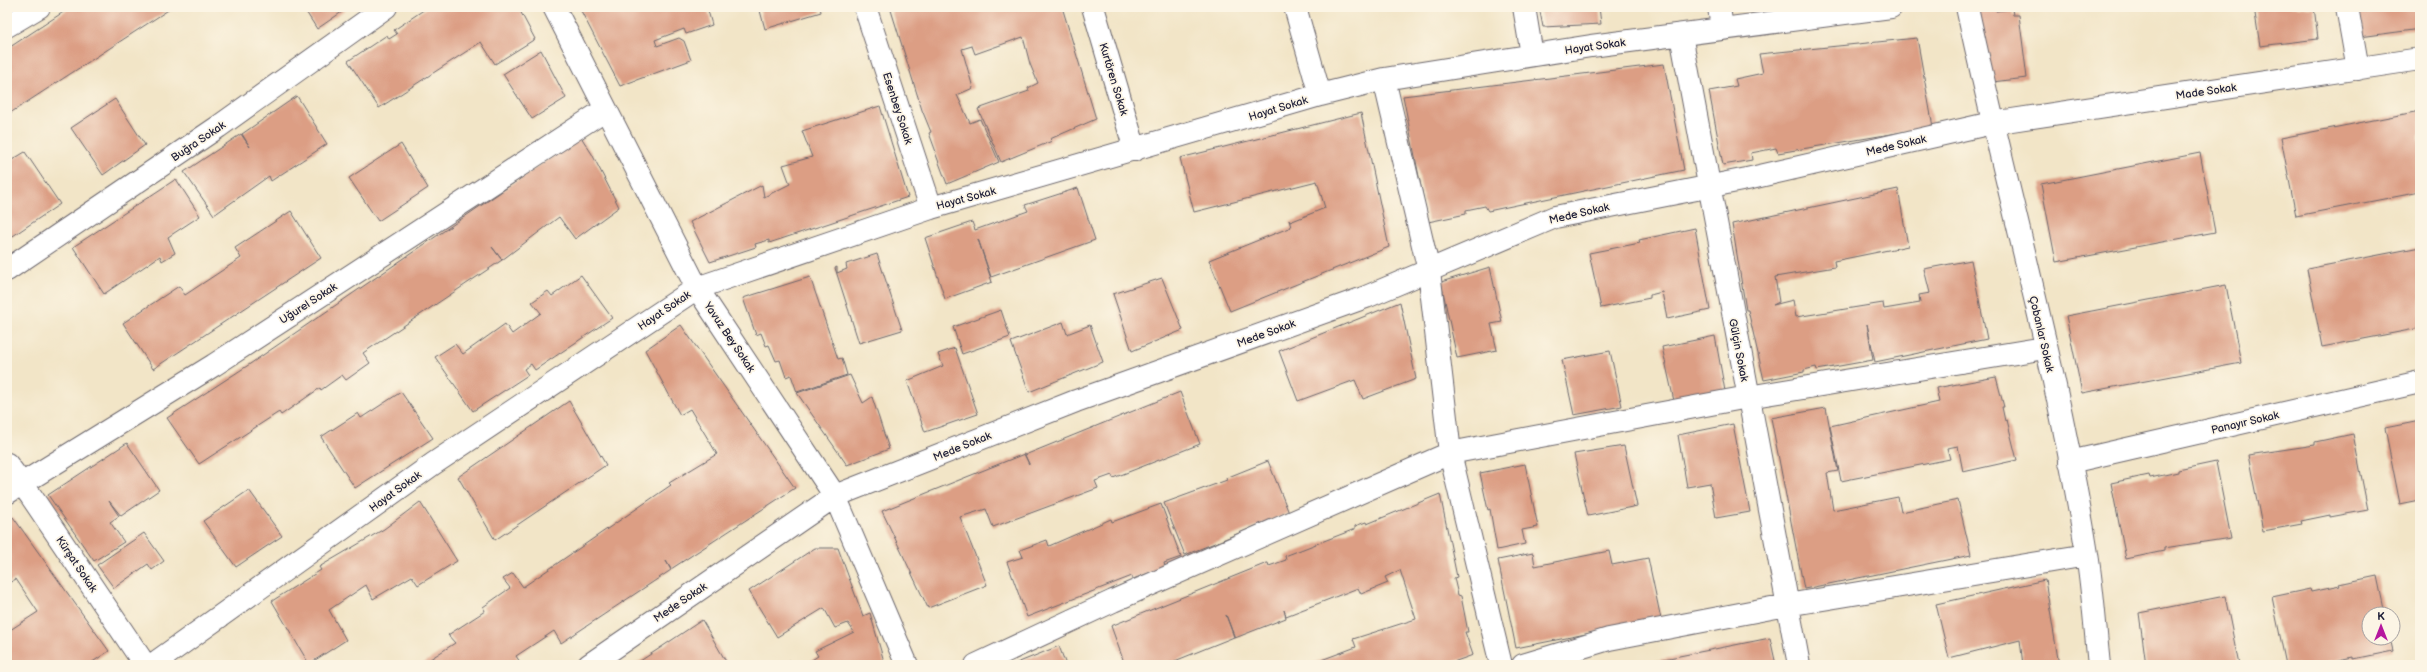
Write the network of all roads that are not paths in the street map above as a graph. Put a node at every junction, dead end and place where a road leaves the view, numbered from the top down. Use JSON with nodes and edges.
{"nodes":[{"id":1,"x":39,"y":7,"type":"edge"},
{"id":2,"x":386,"y":7,"type":"edge"},
{"id":3,"x":554,"y":7,"type":"edge"},
{"id":4,"x":865,"y":7,"type":"edge"},
{"id":5,"x":1093,"y":7,"type":"edge"},
{"id":6,"x":1296,"y":7,"type":"edge"},
{"id":7,"x":1524,"y":7,"type":"edge"},
{"id":8,"x":1719,"y":7,"type":"edge"},
{"id":9,"x":1891,"y":7,"type":"edge"},
{"id":10,"x":1967,"y":7,"type":"edge"},
{"id":11,"x":2347,"y":7,"type":"edge"},
{"id":12,"x":7,"y":26,"type":"edge"},
{"id":13,"x":1722,"y":30,"type":"junction"},
{"id":14,"x":1681,"y":35,"type":"junction"},
{"id":15,"x":1532,"y":56,"type":"junction"},
{"id":16,"x":2420,"y":59,"type":"edge"},
{"id":17,"x":2358,"y":68,"type":"junction"},
{"id":18,"x":1384,"y":79,"type":"junction"},
{"id":19,"x":1320,"y":95,"type":"junction"},
{"id":20,"x":606,"y":109,"type":"junction"},
{"id":21,"x":1992,"y":123,"type":"junction"},
{"id":22,"x":1135,"y":150,"type":"junction"},
{"id":23,"x":1708,"y":187,"type":"junction"},
{"id":24,"x":931,"y":208,"type":"junction"},
{"id":25,"x":7,"y":270,"type":"edge"},
{"id":26,"x":1429,"y":271,"type":"junction"},
{"id":27,"x":697,"y":288,"type":"junction"},
{"id":28,"x":2045,"y":348,"type":"junction"},
{"id":29,"x":2420,"y":382,"type":"edge"},
{"id":30,"x":1748,"y":397,"type":"junction"},
{"id":31,"x":1450,"y":453,"type":"junction"},
{"id":32,"x":2070,"y":462,"type":"junction"},
{"id":33,"x":7,"y":464,"type":"edge"},
{"id":34,"x":14,"y":488,"type":"edge"},
{"id":35,"x":836,"y":496,"type":"junction"},
{"id":36,"x":2087,"y":555,"type":"junction"},
{"id":37,"x":1788,"y":605,"type":"junction"},
{"id":38,"x":145,"y":665,"type":"edge"},
{"id":39,"x":152,"y":665,"type":"edge"},
{"id":40,"x":589,"y":665,"type":"edge"},
{"id":41,"x":907,"y":665,"type":"edge"},
{"id":42,"x":976,"y":665,"type":"edge"},
{"id":43,"x":1501,"y":665,"type":"edge"},
{"id":44,"x":1523,"y":665,"type":"edge"},
{"id":45,"x":1799,"y":665,"type":"edge"},
{"id":46,"x":2098,"y":665,"type":"edge"}],
"edges":[{"from":1,"to":12,"type":"street"},
{"from":2,"to":25,"type":"street","name":"Buğra Sokak"},
{"from":3,"to":20,"type":"street","name":"Yavuz Bey Sokak"},
{"from":4,"to":24,"type":"street","name":"Esenbey Sokak"},
{"from":5,"to":22,"type":"street","name":"Kurtören Sokak"},
{"from":6,"to":19,"type":"street"},
{"from":7,"to":15,"type":"street"},
{"from":8,"to":13,"type":"street"},
{"from":9,"to":13,"type":"street","name":"Hayat Sokak"},
{"from":10,"to":21,"type":"street","name":"Çobanlar Sokak"},
{"from":11,"to":17,"type":"street"},
{"from":13,"to":14,"type":"street","name":"Hayat Sokak"},
{"from":14,"to":15,"type":"street","name":"Hayat Sokak"},
{"from":14,"to":23,"type":"street","name":"Gülçin Sokak"},
{"from":15,"to":18,"type":"street","name":"Hayat Sokak"},
{"from":16,"to":17,"type":"street","name":"Made Sokak"},
{"from":17,"to":21,"type":"street","name":"Made Sokak"},
{"from":18,"to":19,"type":"street","name":"Hayat Sokak"},
{"from":18,"to":26,"type":"street"},
{"from":19,"to":22,"type":"street","name":"Hayat Sokak"},
{"from":20,"to":27,"type":"street","name":"Yavuz Bey Sokak"},
{"from":20,"to":34,"type":"street","name":"Uğurel Sokak"},
{"from":21,"to":23,"type":"street","name":"Mede Sokak"},
{"from":21,"to":28,"type":"street","name":"Çobanlar Sokak"},
{"from":22,"to":24,"type":"street","name":"Hayat Sokak"},
{"from":23,"to":26,"type":"street","name":"Mede Sokak"},
{"from":23,"to":30,"type":"street","name":"Gülçin Sokak"},
{"from":24,"to":27,"type":"street","name":"Hayat Sokak"},
{"from":26,"to":31,"type":"street"},
{"from":26,"to":35,"type":"street","name":"Mede Sokak"},
{"from":27,"to":35,"type":"street","name":"Yavuz Bey Sokak"},
{"from":27,"to":39,"type":"street","name":"Hayat Sokak"},
{"from":28,"to":30,"type":"street"},
{"from":28,"to":32,"type":"street","name":"Çobanlar Sokak"},
{"from":29,"to":32,"type":"street","name":"Panayır Sokak"},
{"from":30,"to":31,"type":"street"},
{"from":30,"to":37,"type":"street","name":"Gülçin Sokak"},
{"from":31,"to":42,"type":"street"},
{"from":31,"to":43,"type":"street"},
{"from":32,"to":36,"type":"street","name":"Çobanlar Sokak"},
{"from":33,"to":34,"type":"street","name":"Kürşat Sokak"},
{"from":34,"to":38,"type":"street","name":"Kürşat Sokak"},
{"from":35,"to":40,"type":"street","name":"Mede Sokak"},
{"from":35,"to":41,"type":"street","name":"Yavuz Bey Sokak"},
{"from":36,"to":37,"type":"street"},
{"from":36,"to":46,"type":"street","name":"Çobanlar Sokak"},
{"from":37,"to":44,"type":"street"},
{"from":37,"to":45,"type":"street","name":"Gülçin Sokak"}]}
